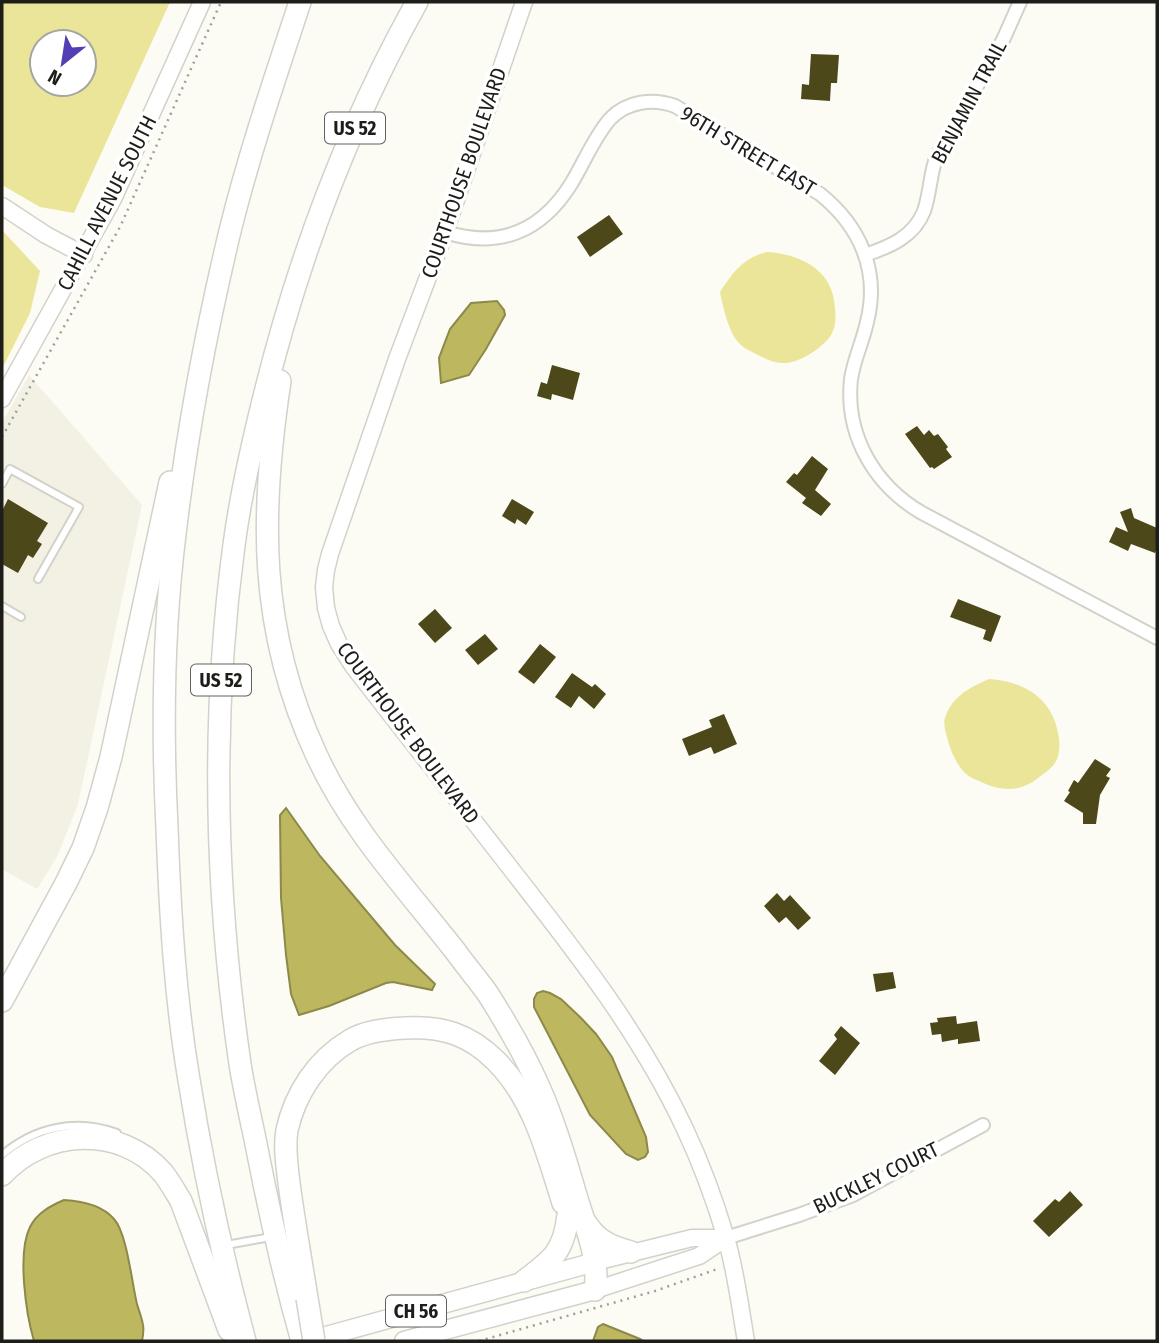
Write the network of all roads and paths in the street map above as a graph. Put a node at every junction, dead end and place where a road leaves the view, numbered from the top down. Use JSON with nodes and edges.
{"nodes":[{"id":1,"x":202,"y":2,"type":"edge"},
{"id":2,"x":300,"y":2,"type":"edge"},
{"id":3,"x":417,"y":2,"type":"edge"},
{"id":4,"x":524,"y":2,"type":"edge"},
{"id":5,"x":1020,"y":2,"type":"edge"},
{"id":6,"x":2,"y":206,"type":"edge"},
{"id":7,"x":445,"y":232,"type":"junction"},
{"id":8,"x":83,"y":255,"type":"junction"},
{"id":9,"x":865,"y":255,"type":"junction"},
{"id":10,"x":304,"y":258,"type":"junction"},
{"id":11,"x":211,"y":320,"type":"junction"},
{"id":12,"x":2,"y":399,"type":"edge"},
{"id":13,"x":2,"y":484,"type":"edge"},
{"id":14,"x":38,"y":579,"type":"dead end"},
{"id":15,"x":2,"y":606,"type":"edge"},
{"id":16,"x":21,"y":617,"type":"dead end"},
{"id":17,"x":1157,"y":638,"type":"edge"},
{"id":18,"x":2,"y":1001,"type":"edge"},
{"id":19,"x":983,"y":1125,"type":"dead end"},
{"id":20,"x":121,"y":1135,"type":"dead end"},
{"id":21,"x":134,"y":1142,"type":"dead end"},
{"id":22,"x":2,"y":1155,"type":"edge"},
{"id":23,"x":2,"y":1175,"type":"edge"},
{"id":24,"x":173,"y":1186,"type":"junction"},
{"id":25,"x":574,"y":1215,"type":"junction"},
{"id":26,"x":275,"y":1236,"type":"junction"},
{"id":27,"x":726,"y":1238,"type":"junction"},
{"id":28,"x":221,"y":1246,"type":"junction"},
{"id":29,"x":631,"y":1252,"type":"junction"},
{"id":30,"x":588,"y":1264,"type":"junction"},
{"id":31,"x":732,"y":1264,"type":"junction"},
{"id":32,"x":524,"y":1281,"type":"junction"},
{"id":33,"x":595,"y":1290,"type":"junction"},
{"id":34,"x":299,"y":1300,"type":"junction"},
{"id":35,"x":231,"y":1316,"type":"junction"},
{"id":36,"x":234,"y":1341,"type":"edge"},
{"id":37,"x":244,"y":1341,"type":"edge"},
{"id":38,"x":302,"y":1341,"type":"edge"},
{"id":39,"x":308,"y":1341,"type":"edge"},
{"id":40,"x":314,"y":1341,"type":"edge"},
{"id":41,"x":404,"y":1341,"type":"edge"},
{"id":42,"x":479,"y":1341,"type":"edge"},
{"id":43,"x":746,"y":1341,"type":"edge"}],
"edges":[{"from":1,"to":8,"type":"street","name":"CAHILL AVENUE SOUTH"},
{"from":2,"to":11,"type":"highway","number":"US 52"},
{"from":3,"to":10,"type":"highway","number":"US 52"},
{"from":4,"to":7,"type":"street","name":"COURTHOUSE BOULEVARD"},
{"from":5,"to":9,"type":"street","name":"BENJAMIN TRAIL"},
{"from":6,"to":8,"type":"street"},
{"from":7,"to":9,"type":"street","name":"96TH STREET EAST"},
{"from":7,"to":27,"type":"street","name":"COURTHOUSE BOULEVARD"},
{"from":8,"to":12,"type":"street","name":"CAHILL AVENUE SOUTH"},
{"from":9,"to":17,"type":"street","name":"96TH STREET EAST"},
{"from":10,"to":25,"type":"highway"},
{"from":10,"to":26,"type":"highway","number":"US 52"},
{"from":11,"to":18,"type":"highway"},
{"from":11,"to":28,"type":"highway","number":"US 52"},
{"from":13,"to":14,"type":"lane"},
{"from":15,"to":16,"type":"lane"},
{"from":19,"to":27,"type":"street","name":"BUCKLEY COURT"},
{"from":20,"to":22,"type":"lane"},
{"from":21,"to":24,"type":"lane"},
{"from":23,"to":24,"type":"highway"},
{"from":24,"to":35,"type":"highway"},
{"from":25,"to":29,"type":"highway"},
{"from":25,"to":30,"type":"highway"},
{"from":25,"to":32,"type":"highway"},
{"from":25,"to":34,"type":"highway"},
{"from":26,"to":28,"type":"lane"},
{"from":26,"to":34,"type":"highway","number":"US 52"},
{"from":27,"to":29,"type":"street"},
{"from":27,"to":31,"type":"street","name":"COURTHOUSE BOULEVARD"},
{"from":27,"to":33,"type":"street"},
{"from":28,"to":35,"type":"highway","number":"US 52"},
{"from":29,"to":30,"type":"street"},
{"from":30,"to":32,"type":"main road","number":"CH 56"},
{"from":30,"to":33,"type":"highway"},
{"from":31,"to":42,"type":"path"},
{"from":31,"to":43,"type":"street","name":"COURTHOUSE BOULEVARD"},
{"from":32,"to":39,"type":"main road","number":"CH 56"},
{"from":33,"to":41,"type":"main road","number":"CH 56"},
{"from":34,"to":38,"type":"highway","number":"US 52"},
{"from":34,"to":40,"type":"highway","bridge":true},
{"from":35,"to":36,"type":"highway"},
{"from":35,"to":37,"type":"highway","number":"US 52"}]}
